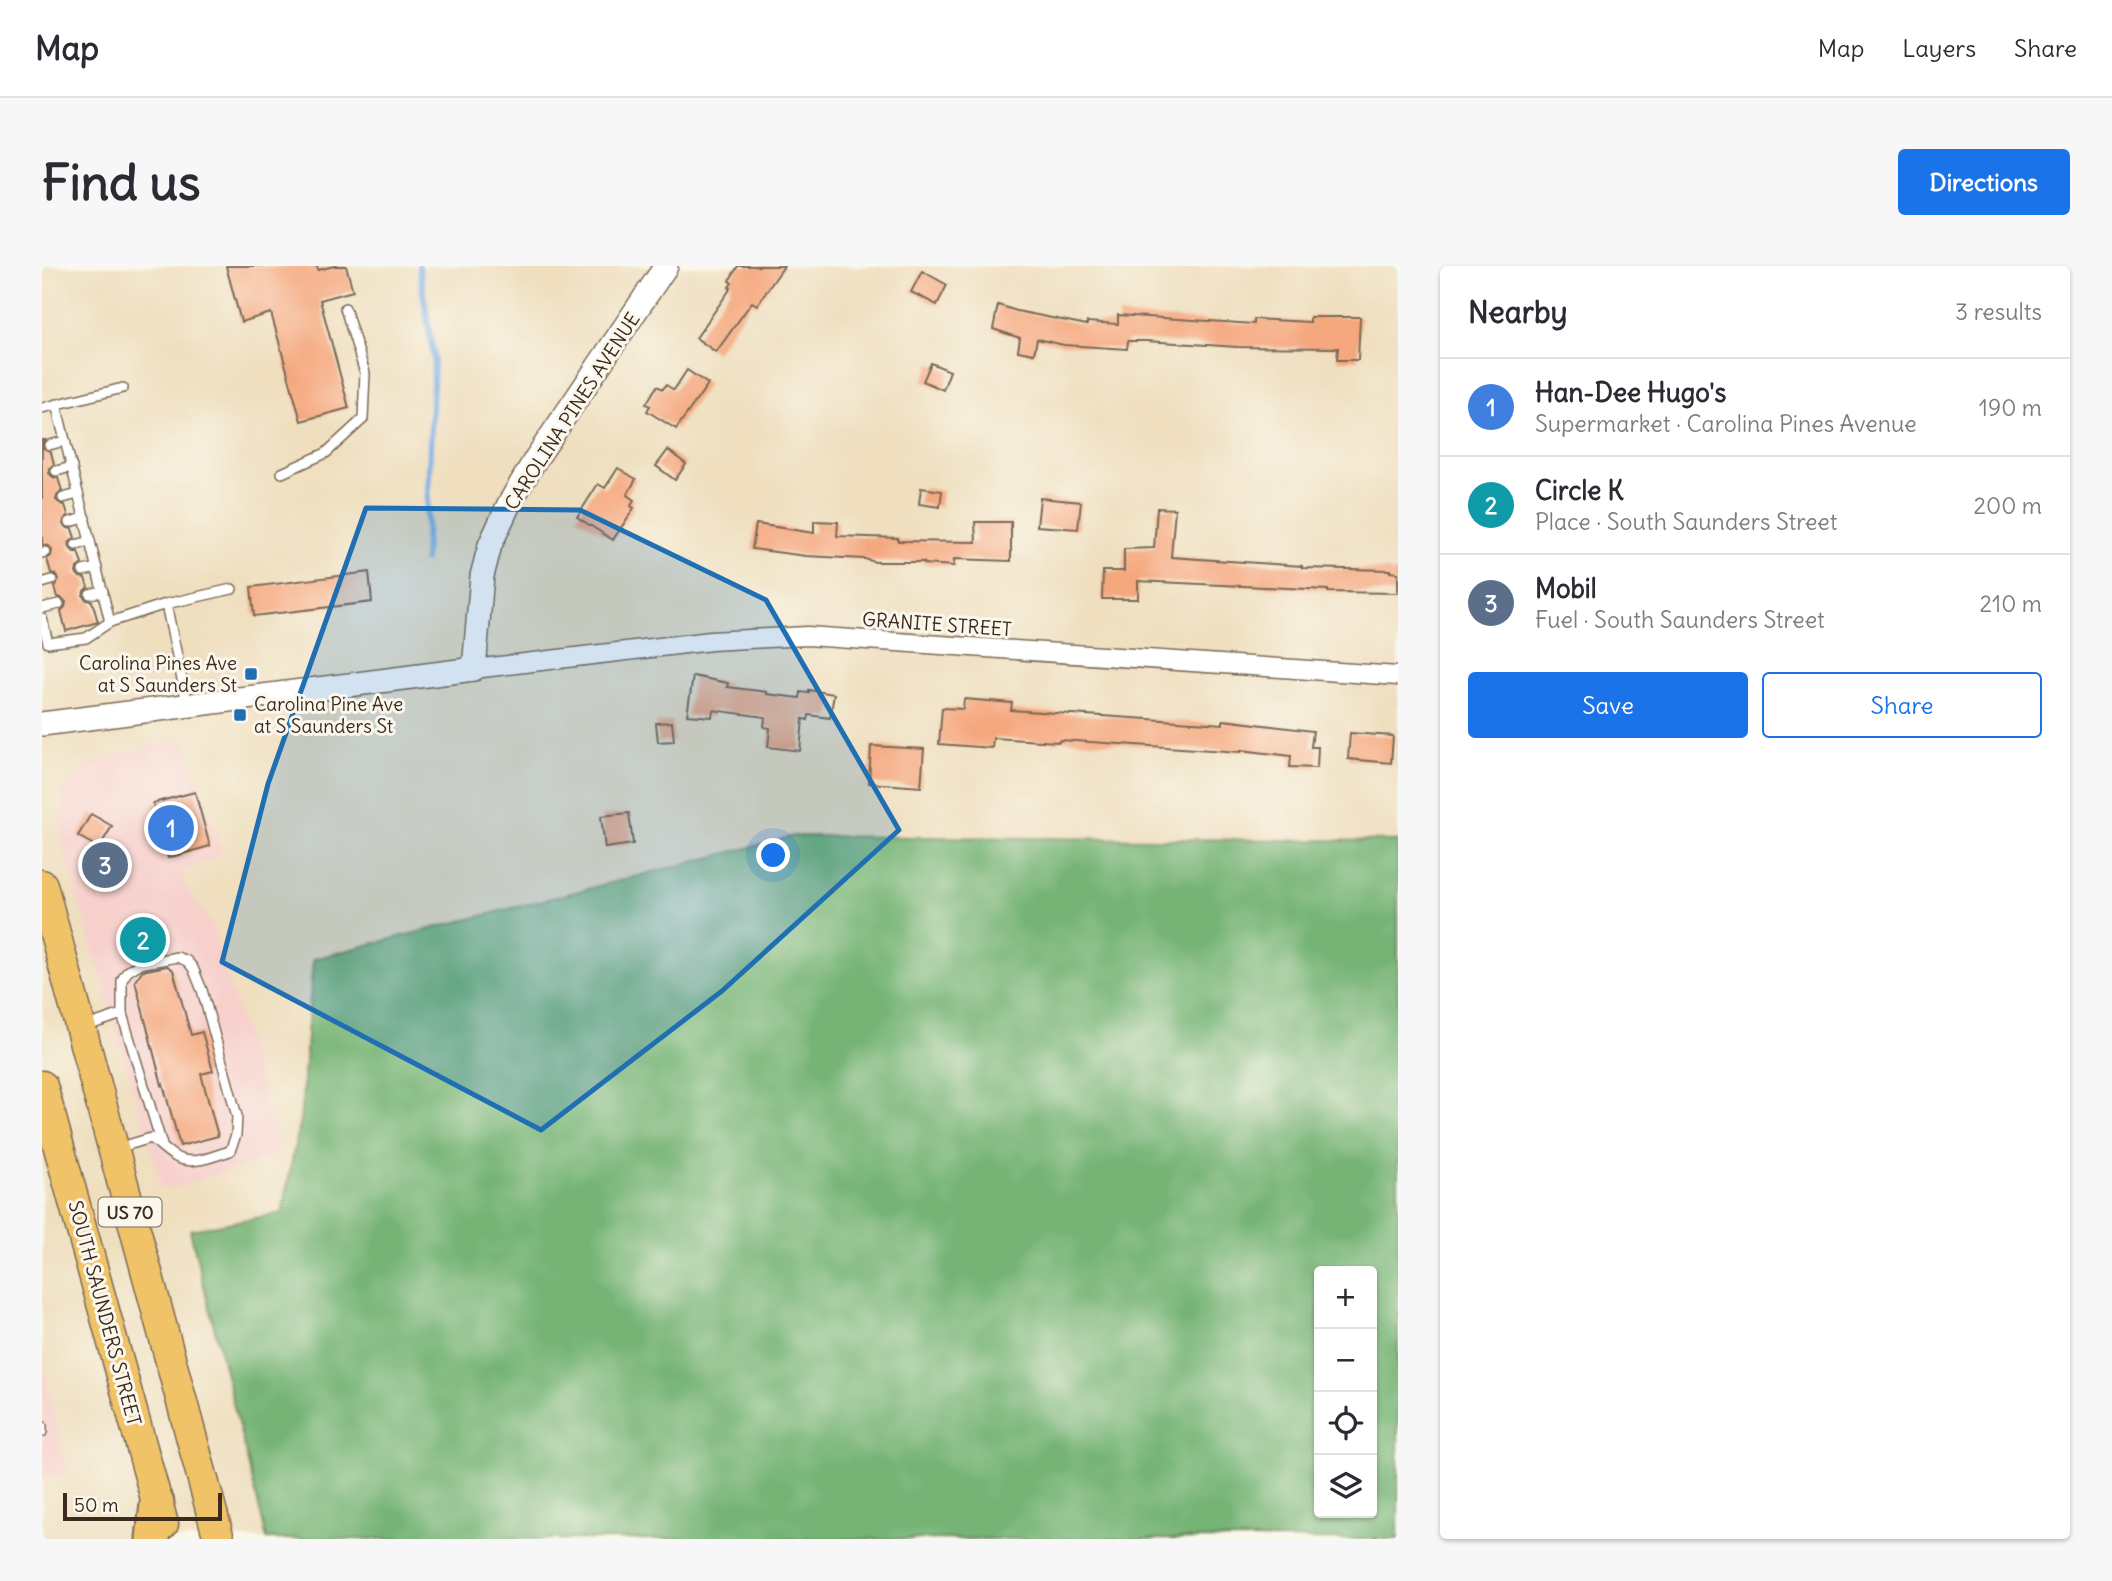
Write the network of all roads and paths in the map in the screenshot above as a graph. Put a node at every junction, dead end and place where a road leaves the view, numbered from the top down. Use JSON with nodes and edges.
{"nodes":[{"id":1,"x":666,"y":266,"type":"edge"},
{"id":2,"x":345,"y":308,"type":"dead end"},
{"id":3,"x":123,"y":388,"type":"dead end"},
{"id":4,"x":56,"y":404,"type":"junction"},
{"id":5,"x":42,"y":408,"type":"edge"},
{"id":6,"x":65,"y":441,"type":"junction"},
{"id":7,"x":49,"y":445,"type":"dead end"},
{"id":8,"x":72,"y":467,"type":"junction"},
{"id":9,"x":56,"y":471,"type":"dead end"},
{"id":10,"x":282,"y":473,"type":"dead end"},
{"id":11,"x":78,"y":494,"type":"junction"},
{"id":12,"x":64,"y":498,"type":"dead end"},
{"id":13,"x":85,"y":518,"type":"junction"},
{"id":14,"x":70,"y":522,"type":"dead end"},
{"id":15,"x":90,"y":541,"type":"junction"},
{"id":16,"x":76,"y":545,"type":"dead end"},
{"id":17,"x":97,"y":568,"type":"junction"},
{"id":18,"x":83,"y":571,"type":"dead end"},
{"id":19,"x":52,"y":580,"type":"dead end"},
{"id":20,"x":42,"y":583,"type":"edge"},
{"id":21,"x":232,"y":589,"type":"dead end"},
{"id":22,"x":103,"y":591,"type":"junction"},
{"id":23,"x":90,"y":594,"type":"dead end"},
{"id":24,"x":59,"y":604,"type":"dead end"},
{"id":25,"x":166,"y":604,"type":"junction"},
{"id":26,"x":42,"y":608,"type":"edge"},
{"id":27,"x":42,"y":618,"type":"edge"},
{"id":28,"x":110,"y":622,"type":"junction"},
{"id":29,"x":474,"y":669,"type":"junction"},
{"id":30,"x":1398,"y":676,"type":"edge"},
{"id":31,"x":187,"y":705,"type":"junction"},
{"id":32,"x":42,"y":724,"type":"edge"},
{"id":33,"x":42,"y":885,"type":"edge"},
{"id":34,"x":122,"y":1014,"type":"junction"},
{"id":35,"x":80,"y":1028,"type":"junction"},
{"id":36,"x":42,"y":1086,"type":"edge"},
{"id":37,"x":162,"y":1145,"type":"junction"},
{"id":38,"x":113,"y":1149,"type":"junction"},
{"id":39,"x":42,"y":1426,"type":"edge"},
{"id":40,"x":42,"y":1432,"type":"edge"},
{"id":41,"x":158,"y":1503,"type":"junction"},
{"id":42,"x":153,"y":1539,"type":"edge"},
{"id":43,"x":167,"y":1539,"type":"edge"},
{"id":44,"x":219,"y":1539,"type":"edge"}],
"edges":[{"from":1,"to":29,"type":"street","name":"CAROLINA PINES AVENUE"},
{"from":2,"to":10,"type":"lane"},
{"from":3,"to":4,"type":"lane"},
{"from":4,"to":5,"type":"lane"},
{"from":4,"to":6,"type":"lane"},
{"from":6,"to":7,"type":"lane"},
{"from":6,"to":8,"type":"lane"},
{"from":8,"to":9,"type":"lane"},
{"from":8,"to":11,"type":"lane"},
{"from":11,"to":12,"type":"lane"},
{"from":11,"to":13,"type":"lane"},
{"from":13,"to":14,"type":"lane"},
{"from":13,"to":15,"type":"lane"},
{"from":15,"to":16,"type":"lane"},
{"from":15,"to":17,"type":"lane"},
{"from":17,"to":18,"type":"lane"},
{"from":17,"to":22,"type":"lane"},
{"from":19,"to":20,"type":"lane"},
{"from":21,"to":25,"type":"lane"},
{"from":22,"to":23,"type":"lane"},
{"from":22,"to":28,"type":"lane"},
{"from":24,"to":26,"type":"lane"},
{"from":25,"to":28,"type":"lane"},
{"from":25,"to":31,"type":"lane"},
{"from":27,"to":28,"type":"lane"},
{"from":29,"to":30,"type":"street","name":"GRANITE STREET"},
{"from":29,"to":31,"type":"street"},
{"from":31,"to":32,"type":"street"},
{"from":33,"to":35,"type":"highway","number":"US 70"},
{"from":34,"to":35,"type":"lane"},
{"from":34,"to":37,"type":"lane"},
{"from":34,"to":37,"type":"lane"},
{"from":35,"to":38,"type":"highway","number":"US 70"},
{"from":36,"to":41,"type":"highway","name":"SOUTH SAUNDERS STREET","number":"US 70"},
{"from":37,"to":38,"type":"lane"},
{"from":38,"to":44,"type":"highway","number":"US 70"},
{"from":39,"to":40,"type":"lane"},
{"from":41,"to":42,"type":"highway"},
{"from":41,"to":43,"type":"highway","name":"SOUTH SAUNDERS STREET","number":"US 70"}]}
